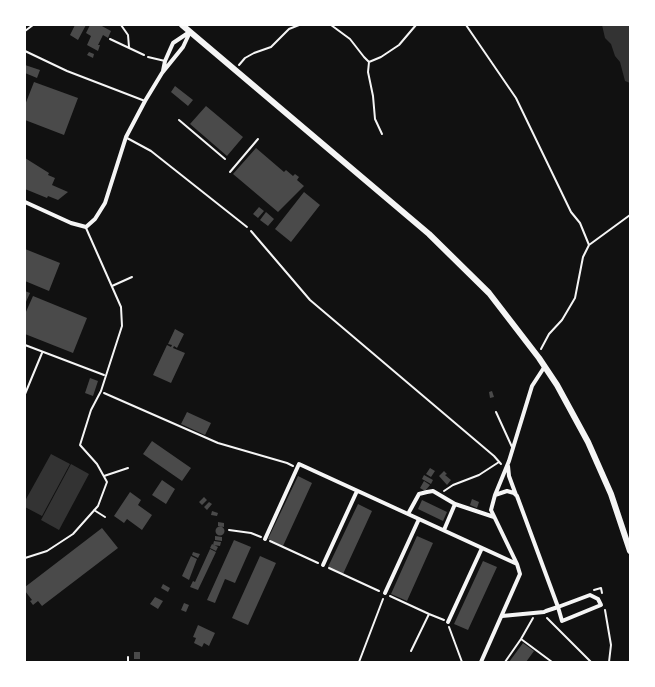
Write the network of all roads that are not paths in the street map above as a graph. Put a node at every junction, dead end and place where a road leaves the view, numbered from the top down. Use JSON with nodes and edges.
{"nodes":[{"id":1,"x":182,"y":25,"type":"edge"},
{"id":2,"x":190,"y":32,"type":"junction"},
{"id":3,"x":25,"y":51,"type":"edge"},
{"id":4,"x":148,"y":57,"type":"road end"},
{"id":5,"x":165,"y":61,"type":"junction"},
{"id":6,"x":162,"y":73,"type":"junction"},
{"id":7,"x":146,"y":101,"type":"junction"},
{"id":8,"x":179,"y":120,"type":"dead end"},
{"id":9,"x":126,"y":137,"type":"junction"},
{"id":10,"x":258,"y":139,"type":"dead end"},
{"id":11,"x":224,"y":159,"type":"dead end"},
{"id":12,"x":230,"y":172,"type":"dead end"},
{"id":13,"x":25,"y":202,"type":"edge"},
{"id":14,"x":86,"y":227,"type":"junction"},
{"id":15,"x":247,"y":227,"type":"road end"},
{"id":16,"x":132,"y":278,"type":"dead end"},
{"id":17,"x":112,"y":286,"type":"junction"},
{"id":18,"x":25,"y":345,"type":"edge"},
{"id":19,"x":42,"y":352,"type":"junction"},
{"id":20,"x":545,"y":366,"type":"junction"},
{"id":21,"x":105,"y":376,"type":"junction"},
{"id":22,"x":25,"y":394,"type":"edge"},
{"id":23,"x":496,"y":412,"type":"dead end"},
{"id":24,"x":512,"y":450,"type":"junction"},
{"id":25,"x":509,"y":461,"type":"junction"},
{"id":26,"x":128,"y":468,"type":"dead end"},
{"id":27,"x":104,"y":476,"type":"junction"},
{"id":28,"x":357,"y":491,"type":"junction"},
{"id":29,"x":496,"y":495,"type":"junction"},
{"id":30,"x":517,"y":496,"type":"junction"},
{"id":31,"x":455,"y":504,"type":"junction"},
{"id":32,"x":94,"y":510,"type":"junction"},
{"id":33,"x":408,"y":514,"type":"junction"},
{"id":34,"x":105,"y":517,"type":"dead end"},
{"id":35,"x":494,"y":517,"type":"junction"},
{"id":36,"x":419,"y":519,"type":"junction"},
{"id":37,"x":444,"y":530,"type":"junction"},
{"id":38,"x":265,"y":539,"type":"road end"},
{"id":39,"x":482,"y":548,"type":"junction"},
{"id":40,"x":630,"y":551,"type":"edge"},
{"id":41,"x":25,"y":558,"type":"edge"},
{"id":42,"x":516,"y":564,"type":"junction"},
{"id":43,"x":323,"y":565,"type":"road end"},
{"id":44,"x":385,"y":593,"type":"road end"},
{"id":45,"x":558,"y":607,"type":"junction"},
{"id":46,"x":502,"y":616,"type":"junction"},
{"id":47,"x":448,"y":622,"type":"road end"},
{"id":48,"x":128,"y":657,"type":"dead end"},
{"id":49,"x":128,"y":662,"type":"edge"},
{"id":50,"x":481,"y":662,"type":"edge"}],
"edges":[{"from":1,"to":2,"type":"main road"},
{"from":2,"to":5,"type":"street"},
{"from":2,"to":6,"type":"street"},
{"from":2,"to":20,"type":"main road"},
{"from":3,"to":7,"type":"lane"},
{"from":4,"to":5,"type":"lane"},
{"from":5,"to":6,"type":"street"},
{"from":6,"to":7,"type":"street"},
{"from":7,"to":9,"type":"street"},
{"from":8,"to":11,"type":"lane"},
{"from":9,"to":14,"type":"street"},
{"from":9,"to":15,"type":"lane"},
{"from":10,"to":12,"type":"lane"},
{"from":13,"to":14,"type":"street"},
{"from":14,"to":17,"type":"lane"},
{"from":16,"to":17,"type":"lane"},
{"from":17,"to":21,"type":"lane"},
{"from":18,"to":19,"type":"lane"},
{"from":19,"to":21,"type":"lane"},
{"from":19,"to":22,"type":"lane"},
{"from":20,"to":24,"type":"street"},
{"from":20,"to":40,"type":"main road"},
{"from":21,"to":27,"type":"lane"},
{"from":23,"to":24,"type":"lane"},
{"from":24,"to":25,"type":"street"},
{"from":25,"to":29,"type":"street"},
{"from":25,"to":30,"type":"street"},
{"from":26,"to":27,"type":"lane"},
{"from":27,"to":32,"type":"lane"},
{"from":28,"to":33,"type":"street"},
{"from":28,"to":38,"type":"street"},
{"from":28,"to":43,"type":"street"},
{"from":29,"to":30,"type":"street"},
{"from":29,"to":35,"type":"street"},
{"from":30,"to":45,"type":"street"},
{"from":31,"to":33,"type":"street"},
{"from":31,"to":35,"type":"street"},
{"from":31,"to":37,"type":"street"},
{"from":32,"to":34,"type":"lane"},
{"from":32,"to":41,"type":"lane"},
{"from":33,"to":36,"type":"street"},
{"from":35,"to":42,"type":"street"},
{"from":36,"to":37,"type":"street"},
{"from":36,"to":44,"type":"street"},
{"from":37,"to":39,"type":"street"},
{"from":39,"to":42,"type":"street"},
{"from":39,"to":47,"type":"street"},
{"from":42,"to":46,"type":"street"},
{"from":45,"to":45,"type":"street"},
{"from":45,"to":46,"type":"street"},
{"from":46,"to":50,"type":"street"},
{"from":48,"to":49,"type":"lane"}]}
